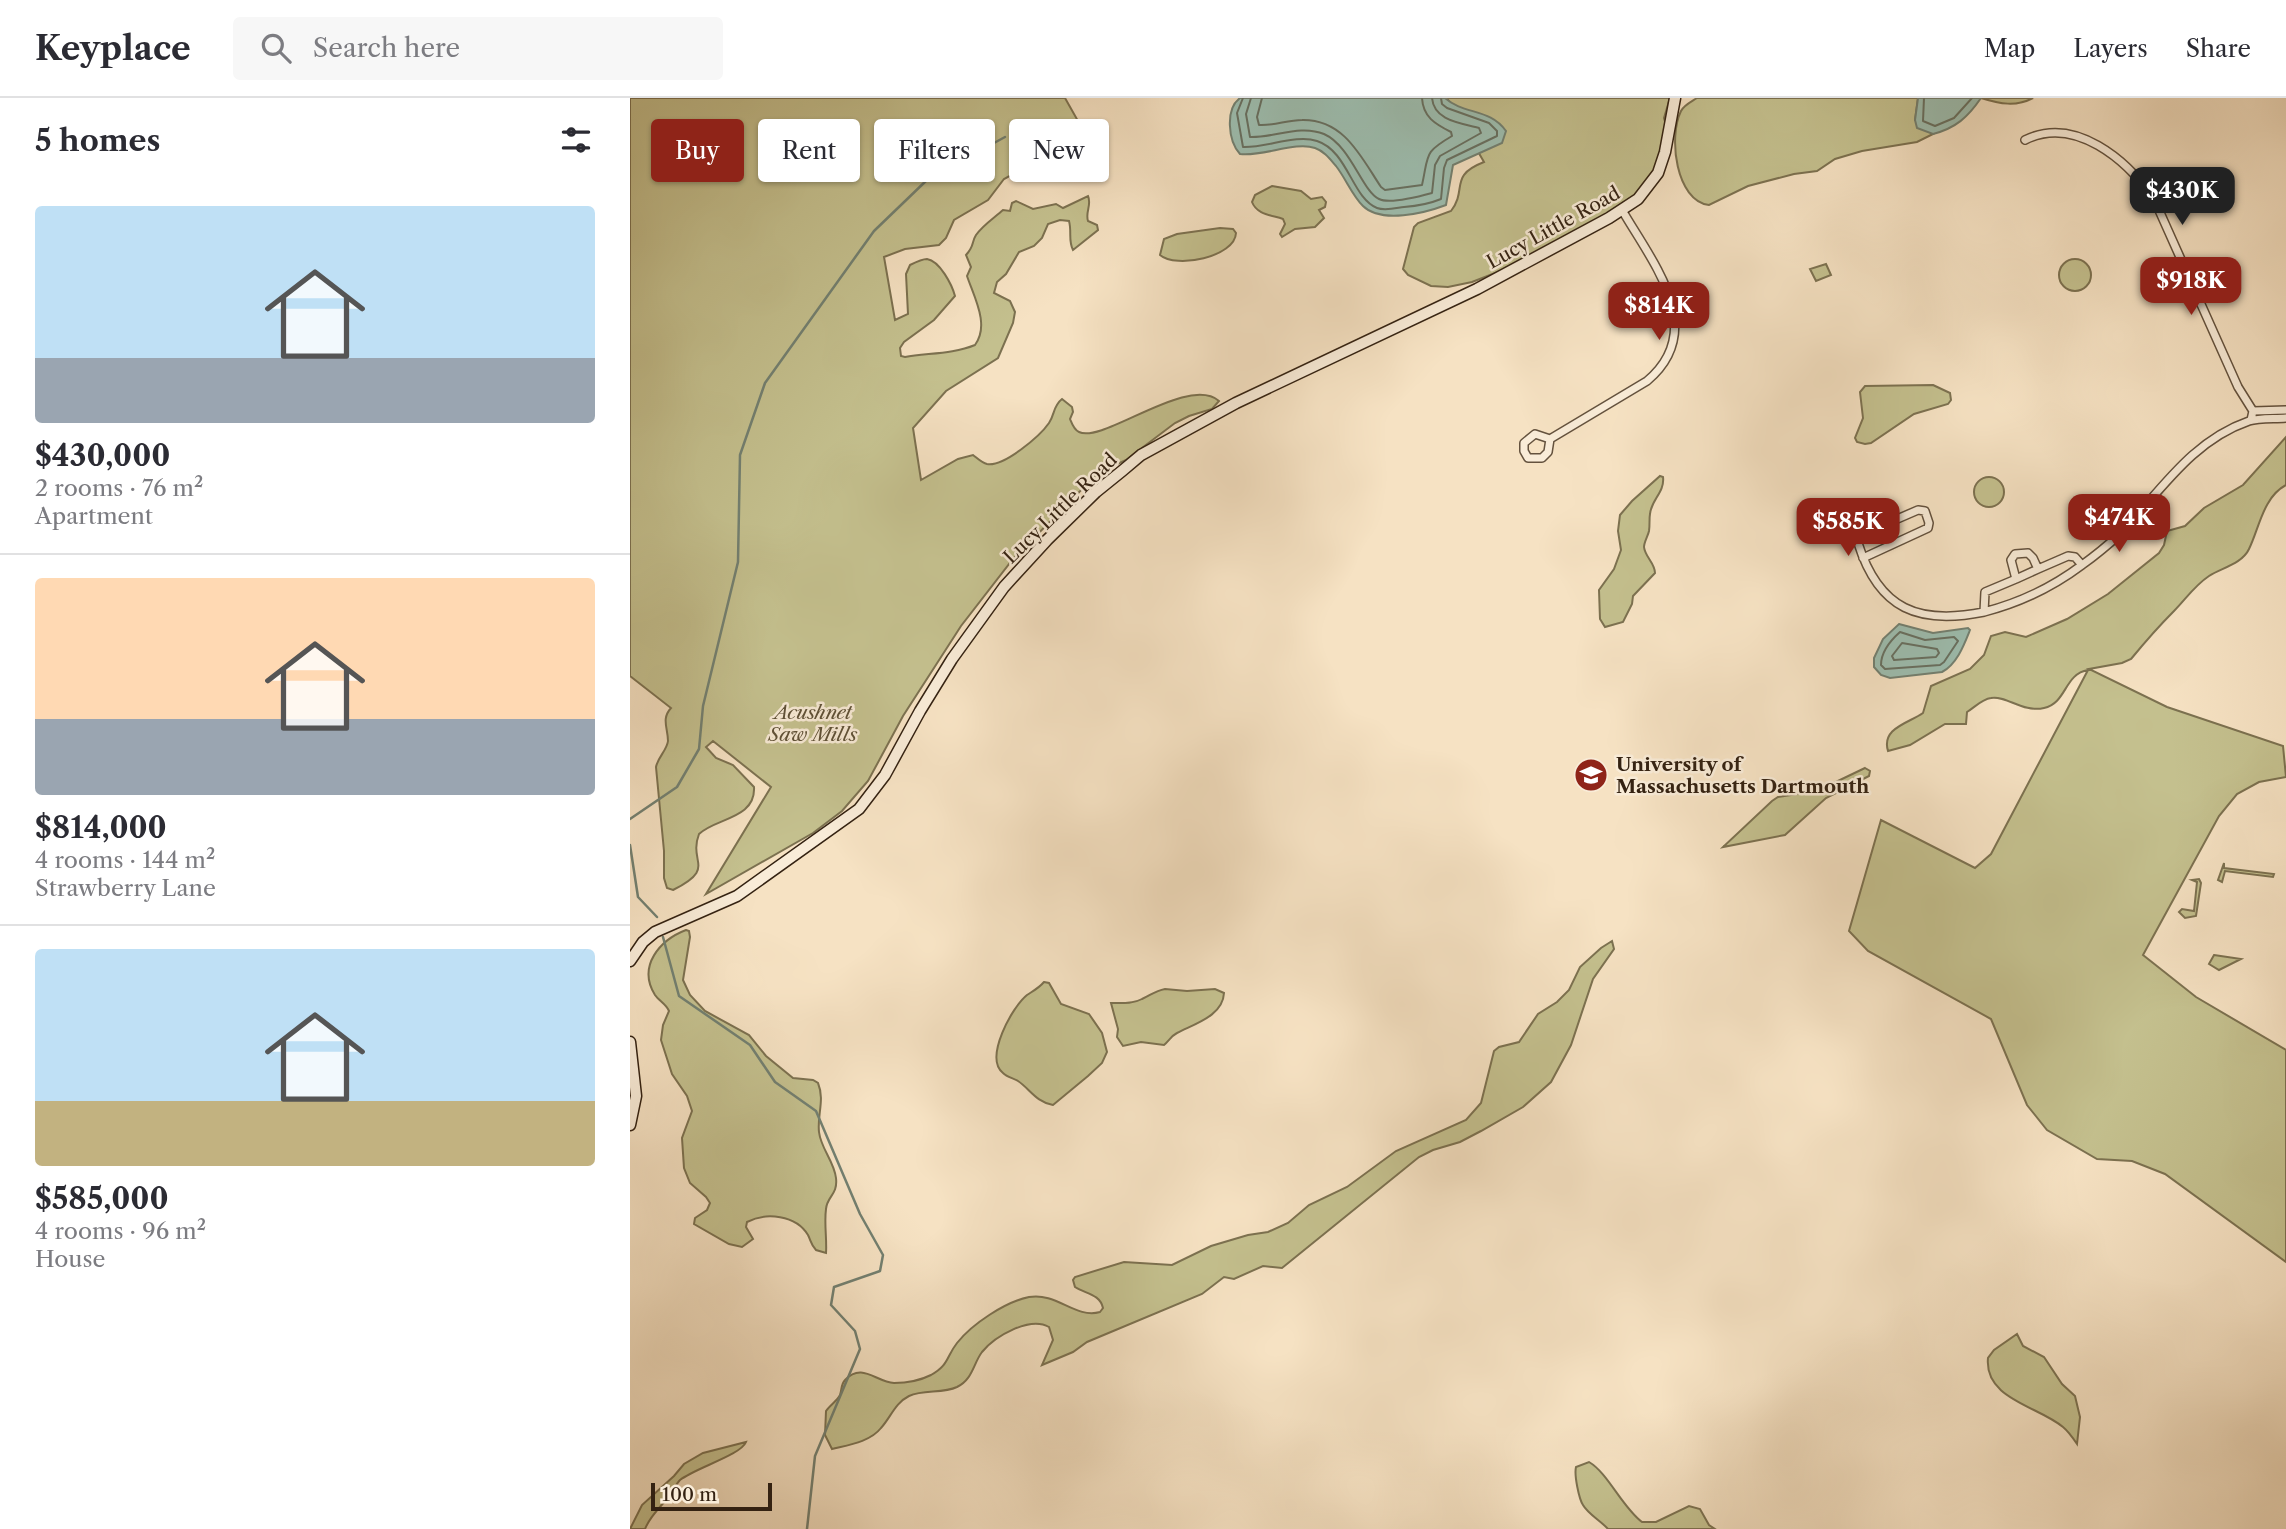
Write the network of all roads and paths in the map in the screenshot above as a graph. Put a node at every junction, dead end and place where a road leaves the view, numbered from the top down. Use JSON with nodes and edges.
{"nodes":[{"id":1,"x":1675,"y":98,"type":"edge"},
{"id":2,"x":2025,"y":140,"type":"dead end"},
{"id":3,"x":1622,"y":209,"type":"junction"},
{"id":4,"x":2286,"y":410,"type":"edge"},
{"id":5,"x":2252,"y":416,"type":"junction"},
{"id":6,"x":2286,"y":418,"type":"edge"},
{"id":7,"x":1550,"y":439,"type":"dead end"},
{"id":8,"x":1863,"y":558,"type":"junction"},
{"id":9,"x":2082,"y":565,"type":"junction"},
{"id":10,"x":2038,"y":569,"type":"junction"},
{"id":11,"x":2016,"y":579,"type":"junction"},
{"id":12,"x":1984,"y":611,"type":"junction"},
{"id":13,"x":630,"y":961,"type":"edge"},
{"id":14,"x":630,"y":1042,"type":"edge"},
{"id":15,"x":630,"y":1125,"type":"edge"}],
"edges":[{"from":1,"to":3,"type":"street","name":"Lucy Little Road"},
{"from":2,"to":5,"type":"street"},
{"from":3,"to":7,"type":"street"},
{"from":3,"to":13,"type":"street","name":"Lucy Little Road"},
{"from":4,"to":5,"type":"street"},
{"from":5,"to":6,"type":"street"},
{"from":5,"to":9,"type":"street"},
{"from":8,"to":8,"type":"street"},
{"from":8,"to":12,"type":"street"},
{"from":9,"to":10,"type":"street"},
{"from":9,"to":12,"type":"street"},
{"from":10,"to":11,"type":"street"},
{"from":10,"to":11,"type":"street"},
{"from":11,"to":12,"type":"street"},
{"from":14,"to":15,"type":"street"}]}
